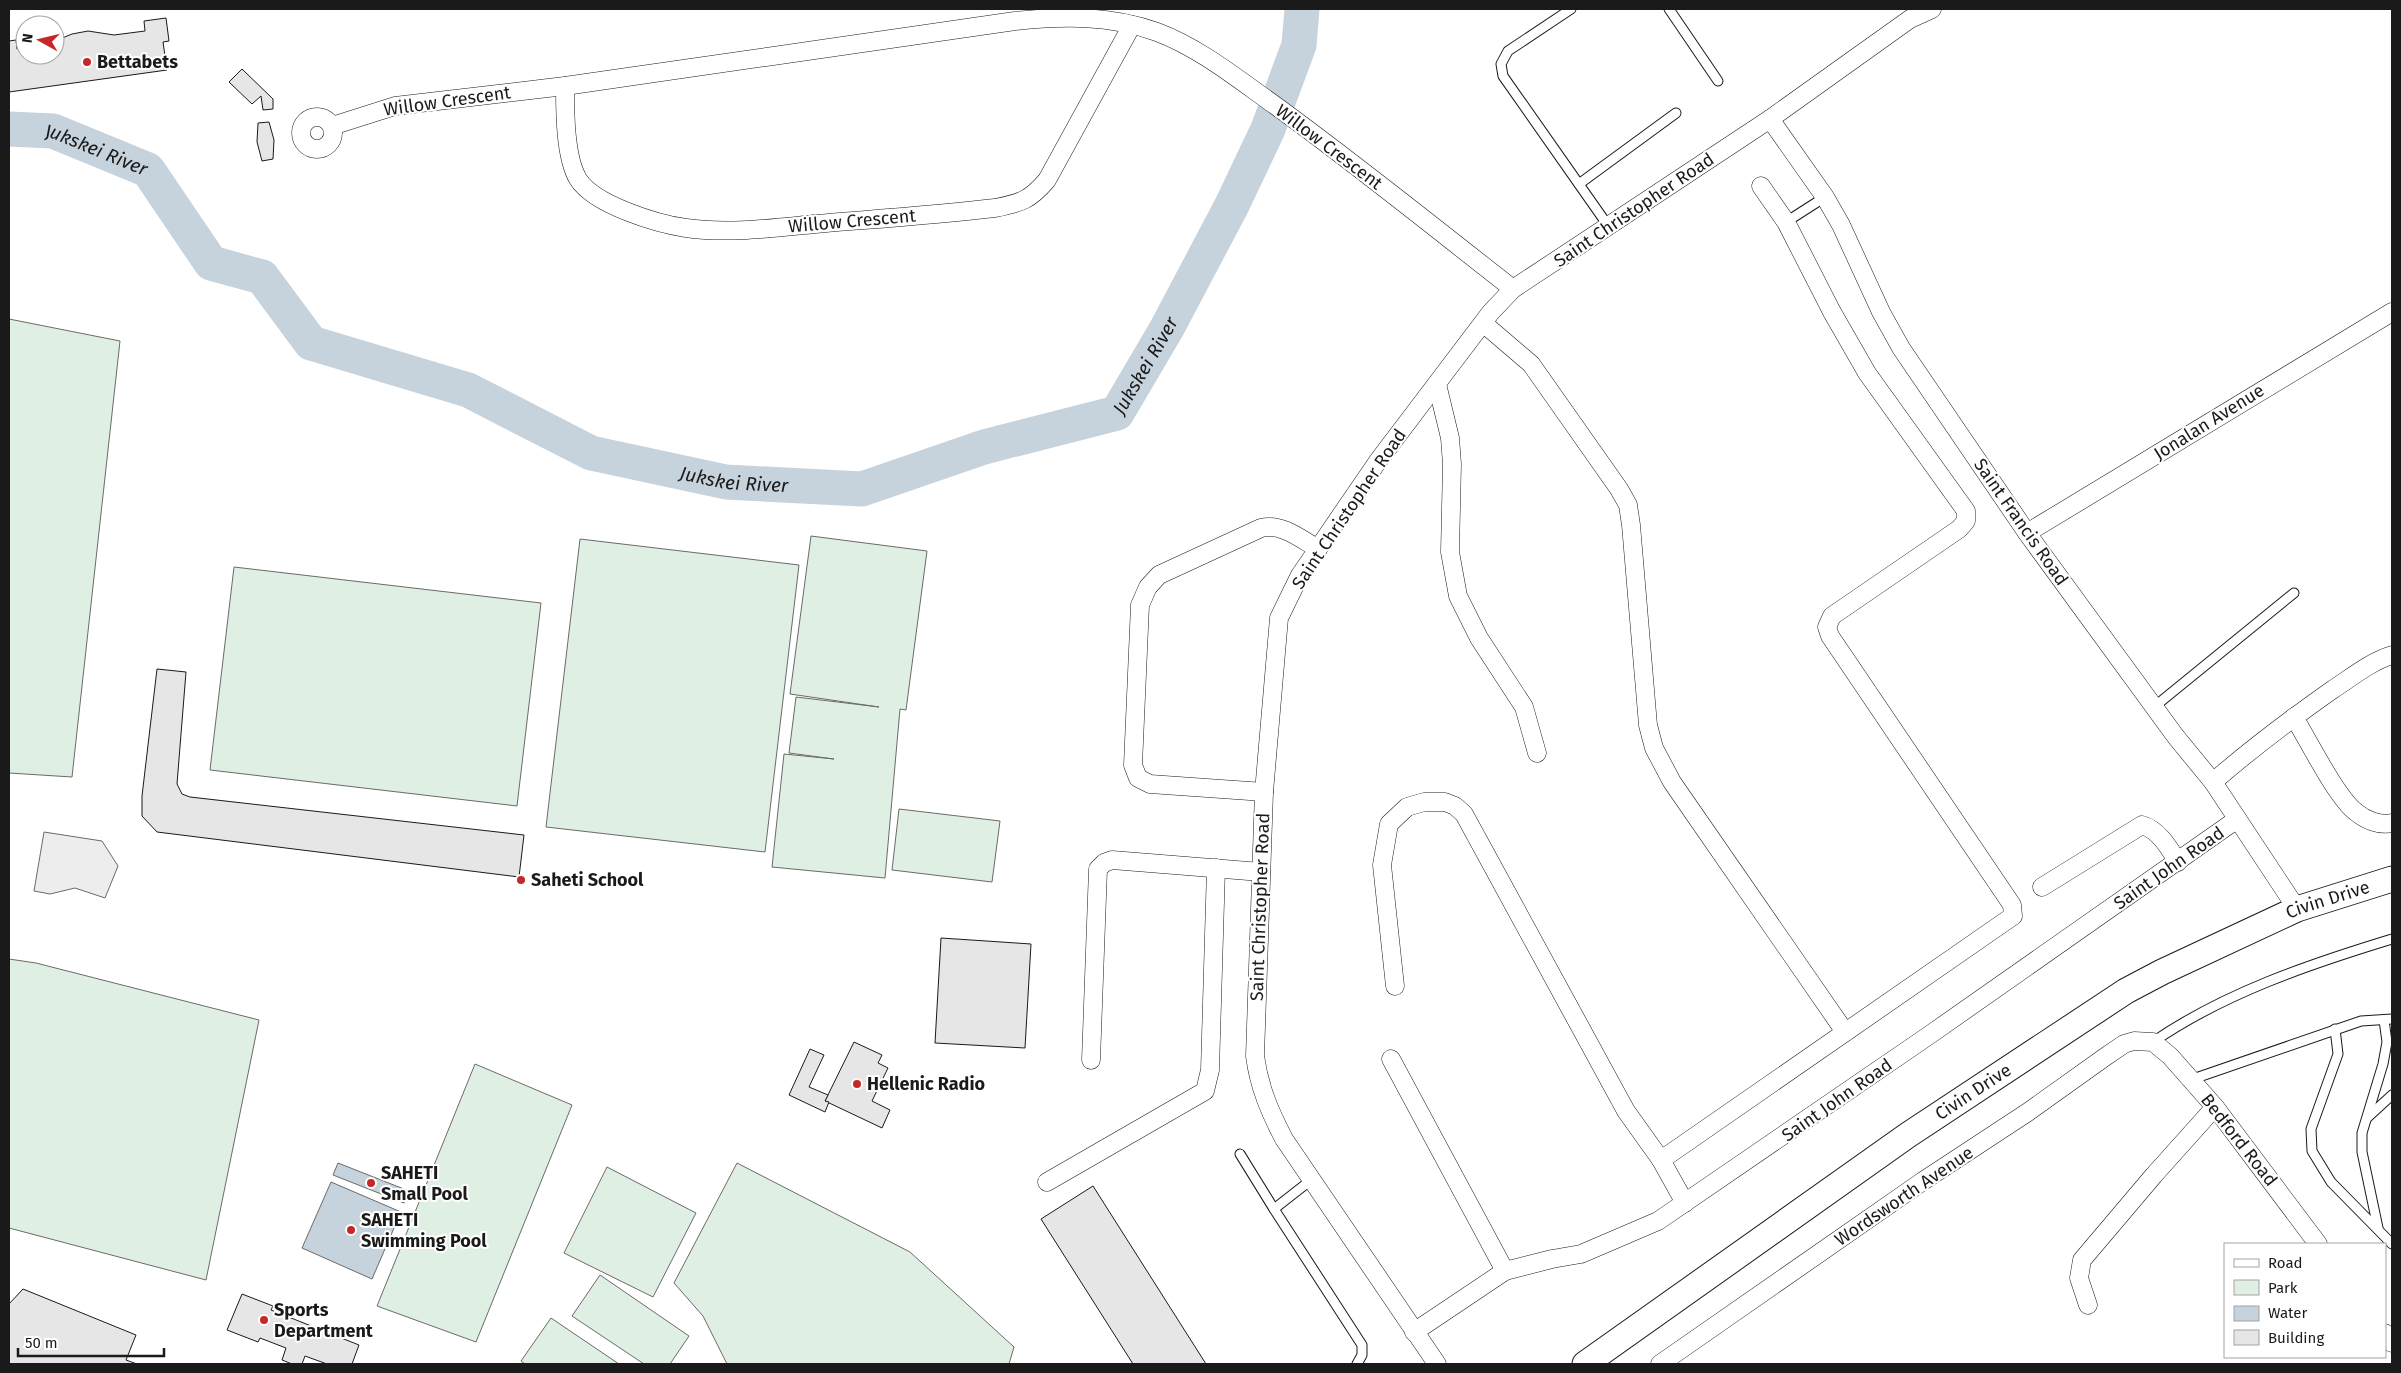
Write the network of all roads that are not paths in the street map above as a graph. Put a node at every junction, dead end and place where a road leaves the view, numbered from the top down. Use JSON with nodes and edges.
{"nodes":[{"id":1,"x":1571,"y":9,"type":"edge"},
{"id":2,"x":1670,"y":9,"type":"edge"},
{"id":3,"x":1932,"y":9,"type":"edge"},
{"id":4,"x":1132,"y":25,"type":"junction"},
{"id":5,"x":1718,"y":81,"type":"dead end"},
{"id":6,"x":565,"y":86,"type":"junction"},
{"id":7,"x":1676,"y":113,"type":"dead end"},
{"id":8,"x":1770,"y":119,"type":"junction"},
{"id":9,"x":332,"y":126,"type":"dead end"},
{"id":10,"x":1579,"y":184,"type":"junction"},
{"id":11,"x":1761,"y":186,"type":"dead end"},
{"id":12,"x":1825,"y":197,"type":"junction"},
{"id":13,"x":1786,"y":222,"type":"junction"},
{"id":14,"x":1610,"y":227,"type":"junction"},
{"id":15,"x":1514,"y":289,"type":"junction"},
{"id":16,"x":2392,"y":312,"type":"edge"},
{"id":17,"x":1483,"y":323,"type":"junction"},
{"id":18,"x":1437,"y":384,"type":"junction"},
{"id":19,"x":2027,"y":533,"type":"junction"},
{"id":20,"x":1318,"y":549,"type":"junction"},
{"id":21,"x":2294,"y":594,"type":"dead end"},
{"id":22,"x":2392,"y":656,"type":"edge"},
{"id":23,"x":2154,"y":707,"type":"junction"},
{"id":24,"x":2294,"y":717,"type":"junction"},
{"id":25,"x":1537,"y":753,"type":"dead end"},
{"id":26,"x":2213,"y":782,"type":"junction"},
{"id":27,"x":1264,"y":792,"type":"junction"},
{"id":28,"x":2236,"y":820,"type":"junction"},
{"id":29,"x":2392,"y":823,"type":"edge"},
{"id":30,"x":2178,"y":862,"type":"junction"},
{"id":31,"x":1216,"y":868,"type":"junction"},
{"id":32,"x":1261,"y":872,"type":"junction"},
{"id":33,"x":2392,"y":878,"type":"edge"},
{"id":34,"x":2042,"y":886,"type":"dead end"},
{"id":35,"x":2297,"y":909,"type":"junction"},
{"id":36,"x":2392,"y":939,"type":"edge"},
{"id":37,"x":1395,"y":986,"type":"dead end"},
{"id":38,"x":2388,"y":1020,"type":"edge"},
{"id":39,"x":2335,"y":1029,"type":"junction"},
{"id":40,"x":1845,"y":1032,"type":"junction"},
{"id":41,"x":2153,"y":1042,"type":"junction"},
{"id":42,"x":1390,"y":1059,"type":"dead end"},
{"id":43,"x":1091,"y":1060,"type":"dead end"},
{"id":44,"x":2190,"y":1080,"type":"junction"},
{"id":45,"x":2392,"y":1095,"type":"edge"},
{"id":46,"x":2215,"y":1107,"type":"junction"},
{"id":47,"x":2368,"y":1117,"type":"junction"},
{"id":48,"x":1240,"y":1154,"type":"dead end"},
{"id":49,"x":1661,"y":1160,"type":"junction"},
{"id":50,"x":1311,"y":1180,"type":"junction"},
{"id":51,"x":1047,"y":1182,"type":"dead end"},
{"id":52,"x":1686,"y":1203,"type":"junction"},
{"id":53,"x":1274,"y":1209,"type":"junction"},
{"id":54,"x":2378,"y":1229,"type":"junction"},
{"id":55,"x":2317,"y":1243,"type":"edge"},
{"id":56,"x":2392,"y":1244,"type":"edge"},
{"id":57,"x":1505,"y":1271,"type":"junction"},
{"id":58,"x":2088,"y":1305,"type":"dead end"},
{"id":59,"x":1414,"y":1332,"type":"junction"},
{"id":60,"x":1357,"y":1364,"type":"edge"},
{"id":61,"x":1437,"y":1364,"type":"edge"},
{"id":62,"x":1585,"y":1364,"type":"edge"},
{"id":63,"x":1660,"y":1364,"type":"edge"}],
"edges":[{"from":1,"to":10,"type":"lane"},
{"from":2,"to":5,"type":"lane"},
{"from":3,"to":8,"type":"street","name":"Saint Christopher Road"},
{"from":4,"to":6,"type":"street","name":"Willow Crescent"},
{"from":4,"to":6,"type":"street","name":"Willow Crescent"},
{"from":4,"to":15,"type":"street","name":"Willow Crescent"},
{"from":6,"to":9,"type":"street","name":"Willow Crescent"},
{"from":7,"to":10,"type":"lane"},
{"from":8,"to":12,"type":"street","name":"Saint Francis Road"},
{"from":8,"to":14,"type":"street","name":"Saint Christopher Road"},
{"from":10,"to":14,"type":"lane"},
{"from":11,"to":13,"type":"street"},
{"from":12,"to":13,"type":"lane"},
{"from":12,"to":19,"type":"street","name":"Saint Francis Road"},
{"from":13,"to":40,"type":"street"},
{"from":14,"to":15,"type":"street","name":"Saint Christopher Road"},
{"from":15,"to":17,"type":"street","name":"Saint Christopher Road"},
{"from":16,"to":19,"type":"street","name":"Jonalan Avenue"},
{"from":17,"to":18,"type":"street","name":"Saint Christopher Road"},
{"from":17,"to":40,"type":"street"},
{"from":18,"to":20,"type":"street","name":"Saint Christopher Road"},
{"from":18,"to":25,"type":"street"},
{"from":19,"to":23,"type":"street","name":"Saint Francis Road"},
{"from":20,"to":27,"type":"street","name":"Saint Christopher Road"},
{"from":20,"to":27,"type":"street"},
{"from":21,"to":23,"type":"lane"},
{"from":22,"to":24,"type":"street"},
{"from":23,"to":26,"type":"street","name":"Saint Francis Road"},
{"from":24,"to":26,"type":"street"},
{"from":24,"to":29,"type":"street"},
{"from":26,"to":28,"type":"street","name":"Saint Francis Road"},
{"from":27,"to":32,"type":"street","name":"Saint Christopher Road"},
{"from":28,"to":30,"type":"street","name":"Saint John Road"},
{"from":28,"to":35,"type":"street","name":"Saint Francis Road"},
{"from":30,"to":34,"type":"street"},
{"from":30,"to":52,"type":"street","name":"Saint John Road"},
{"from":31,"to":32,"type":"street"},
{"from":31,"to":43,"type":"street"},
{"from":31,"to":51,"type":"street"},
{"from":32,"to":50,"type":"street","name":"Saint Christopher Road"},
{"from":33,"to":35,"type":"main road","name":"Civin Drive"},
{"from":35,"to":62,"type":"main road","name":"Civin Drive"},
{"from":36,"to":41,"type":"lane"},
{"from":37,"to":49,"type":"street"},
{"from":38,"to":39,"type":"lane"},
{"from":38,"to":47,"type":"lane"},
{"from":39,"to":44,"type":"lane"},
{"from":39,"to":54,"type":"lane"},
{"from":40,"to":49,"type":"street"},
{"from":41,"to":44,"type":"street","name":"Bedford Road"},
{"from":41,"to":63,"type":"street","name":"Wordsworth Avenue"},
{"from":42,"to":57,"type":"street"},
{"from":44,"to":46,"type":"street","name":"Bedford Road"},
{"from":45,"to":47,"type":"lane"},
{"from":46,"to":55,"type":"street","name":"Bedford Road"},
{"from":46,"to":58,"type":"street"},
{"from":47,"to":54,"type":"lane"},
{"from":48,"to":53,"type":"lane"},
{"from":49,"to":52,"type":"street"},
{"from":50,"to":53,"type":"lane"},
{"from":50,"to":59,"type":"street","name":"Saint Christopher Road"},
{"from":52,"to":57,"type":"street","name":"Saint John Road"},
{"from":53,"to":60,"type":"lane"},
{"from":54,"to":56,"type":"lane"},
{"from":57,"to":59,"type":"street","name":"Saint John Road"},
{"from":59,"to":61,"type":"street","name":"Saint Christopher Road"}]}
